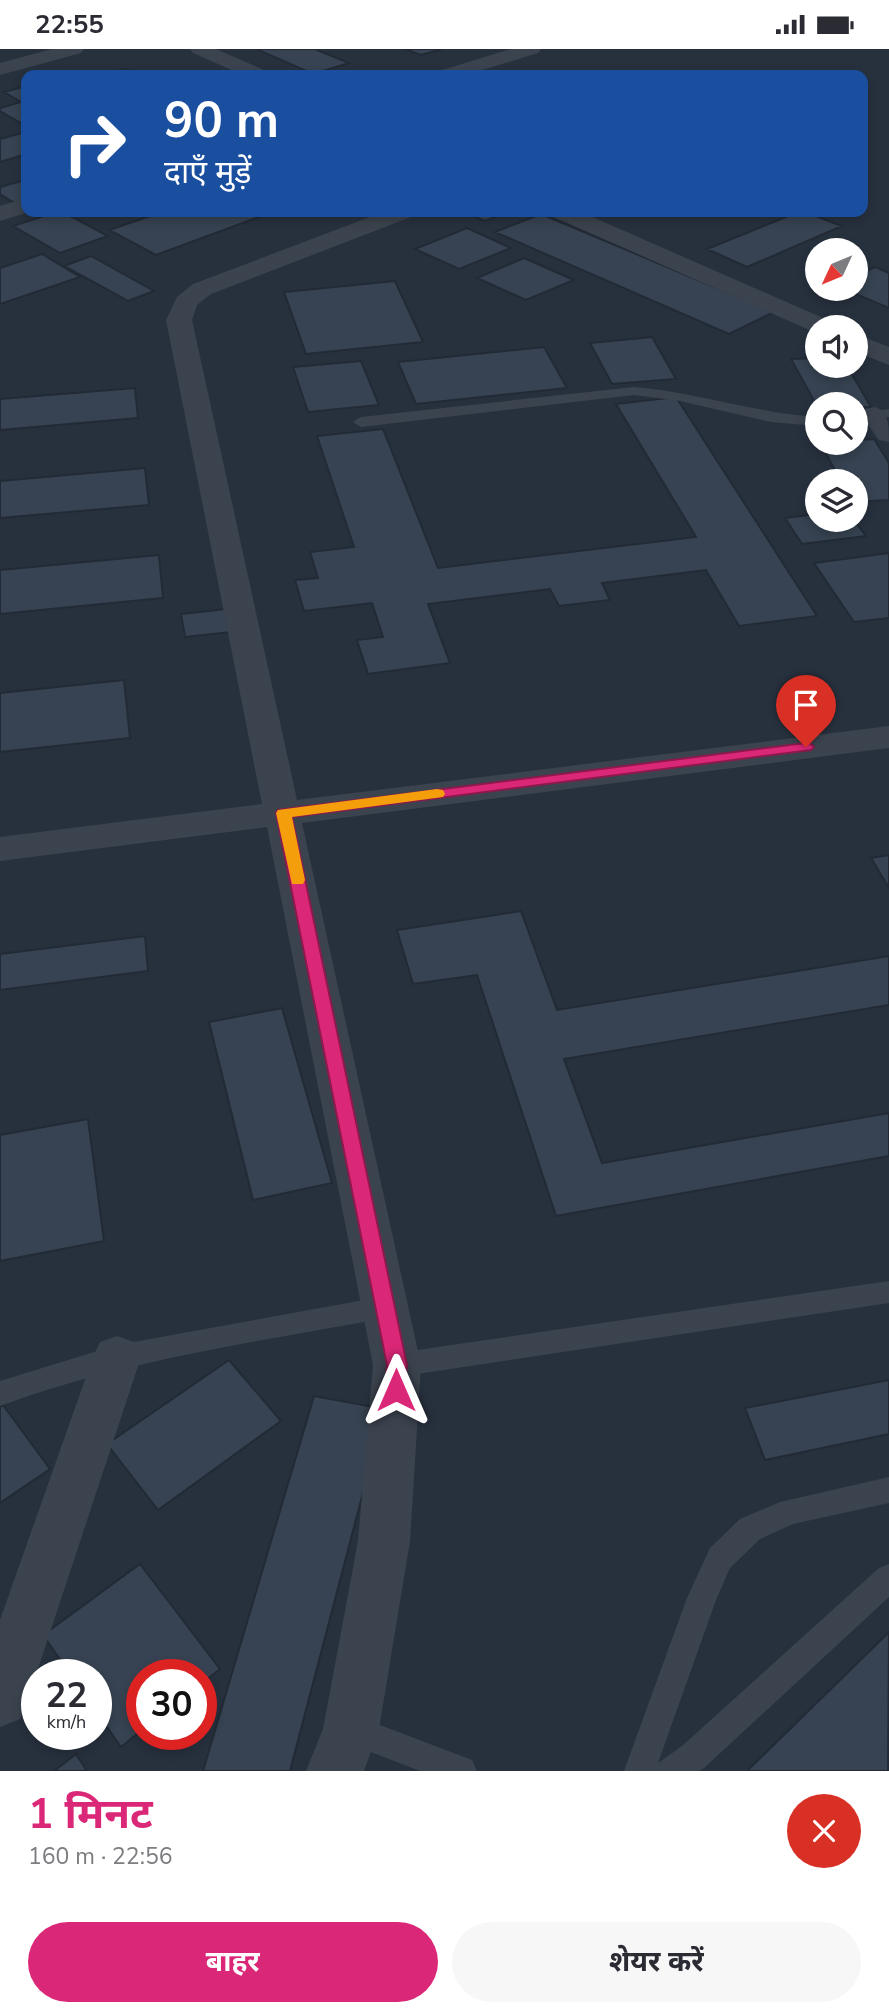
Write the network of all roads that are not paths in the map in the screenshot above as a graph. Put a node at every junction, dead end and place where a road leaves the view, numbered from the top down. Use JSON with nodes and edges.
{"nodes":[{"id":1,"x":74,"y":49,"type":"edge"},
{"id":2,"x":200,"y":49,"type":"edge"},
{"id":3,"x":531,"y":49,"type":"edge"},
{"id":4,"x":0,"y":69,"type":"edge"},
{"id":5,"x":248,"y":70,"type":"edge"},
{"id":6,"x":462,"y":70,"type":"edge"},
{"id":7,"x":21,"y":207,"type":"edge"},
{"id":8,"x":0,"y":214,"type":"edge"},
{"id":9,"x":390,"y":217,"type":"edge"},
{"id":10,"x":573,"y":217,"type":"edge"},
{"id":11,"x":805,"y":319,"type":"edge"},
{"id":12,"x":868,"y":347,"type":"edge"},
{"id":13,"x":889,"y":357,"type":"edge"},
{"id":14,"x":805,"y":421,"type":"edge"},
{"id":15,"x":361,"y":422,"type":"dead end"},
{"id":16,"x":889,"y":737,"type":"edge"},
{"id":17,"x":284,"y":813,"type":"junction"},
{"id":18,"x":0,"y":849,"type":"edge"},
{"id":19,"x":889,"y":1291,"type":"edge"},
{"id":20,"x":386,"y":1307,"type":"junction"},
{"id":21,"x":117,"y":1357,"type":"junction"},
{"id":22,"x":397,"y":1365,"type":"junction"},
{"id":23,"x":0,"y":1394,"type":"edge"},
{"id":24,"x":889,"y":1490,"type":"edge"},
{"id":25,"x":889,"y":1578,"type":"edge"},
{"id":26,"x":0,"y":1699,"type":"edge"},
{"id":27,"x":351,"y":1729,"type":"junction"},
{"id":28,"x":335,"y":1771,"type":"edge"},
{"id":29,"x":461,"y":1771,"type":"edge"},
{"id":30,"x":640,"y":1771,"type":"edge"},
{"id":31,"x":671,"y":1771,"type":"edge"}],
"edges":[{"from":1,"to":4,"type":"street"},
{"from":2,"to":5,"type":"street"},
{"from":3,"to":6,"type":"street"},
{"from":7,"to":8,"type":"street"},
{"from":9,"to":17,"type":"street"},
{"from":10,"to":11,"type":"street"},
{"from":12,"to":13,"type":"street"},
{"from":14,"to":15,"type":"lane"},
{"from":16,"to":17,"type":"street"},
{"from":17,"to":18,"type":"street"},
{"from":17,"to":20,"type":"street"},
{"from":19,"to":22,"type":"lane"},
{"from":20,"to":21,"type":"lane"},
{"from":20,"to":22,"type":"street"},
{"from":21,"to":23,"type":"lane"},
{"from":21,"to":26,"type":"street"},
{"from":22,"to":27,"type":"street"},
{"from":24,"to":30,"type":"lane"},
{"from":25,"to":31,"type":"lane"},
{"from":27,"to":28,"type":"street"},
{"from":27,"to":29,"type":"lane"}]}
